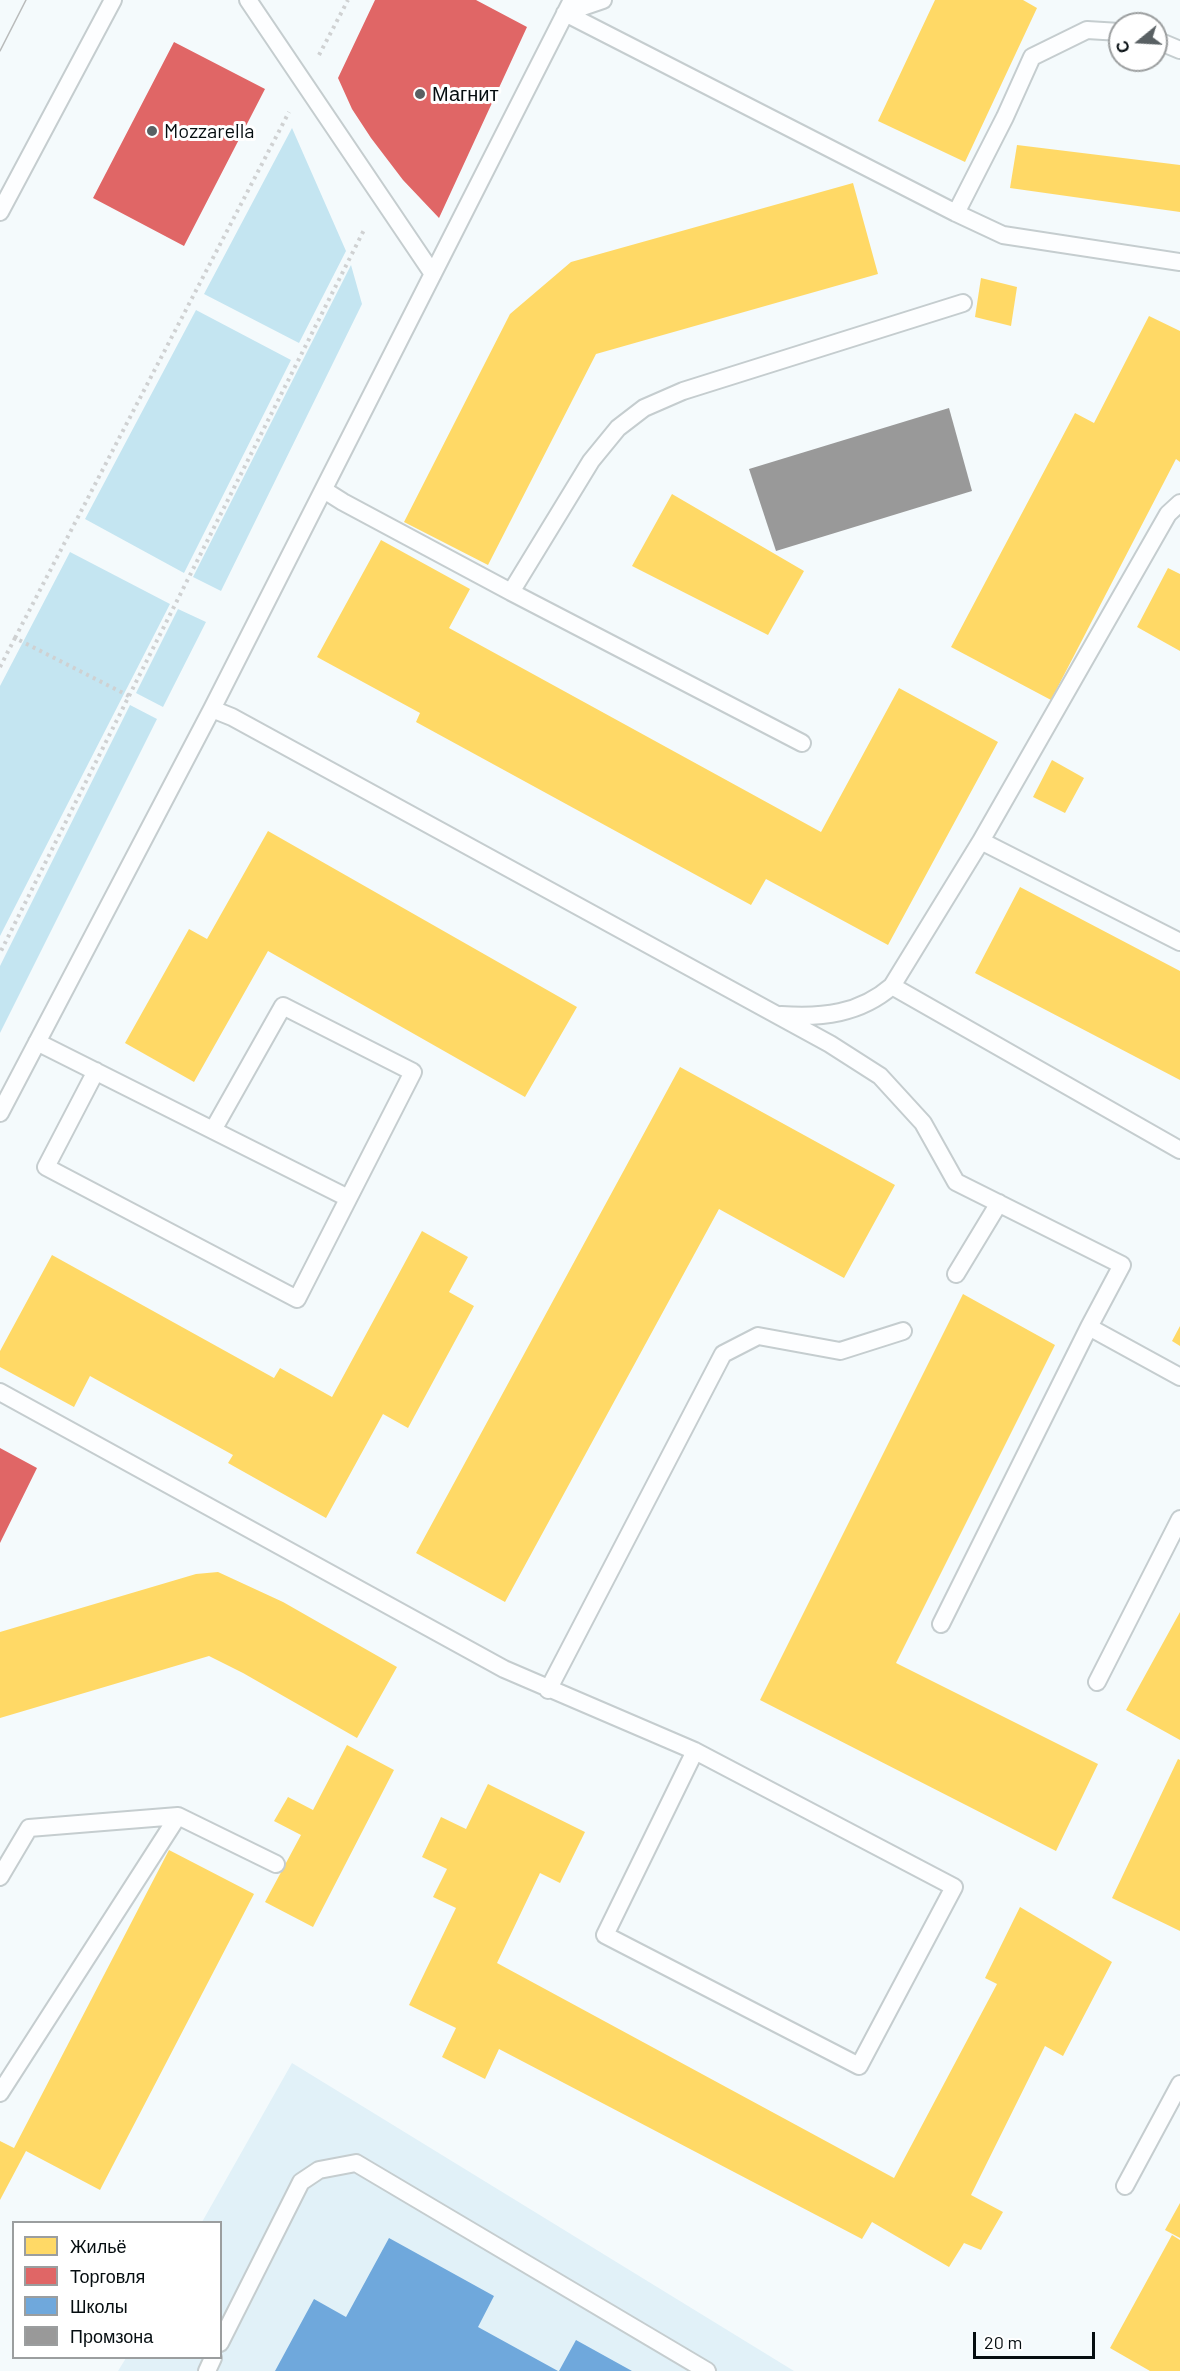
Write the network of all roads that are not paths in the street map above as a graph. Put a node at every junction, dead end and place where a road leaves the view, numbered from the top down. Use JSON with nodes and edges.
{"nodes":[{"id":1,"x":113,"y":0,"type":"edge"},
{"id":2,"x":248,"y":0,"type":"edge"},
{"id":3,"x":603,"y":0,"type":"edge"},
{"id":4,"x":569,"y":6,"type":"edge"},
{"id":5,"x":1108,"y":31,"type":"edge"},
{"id":6,"x":0,"y":212,"type":"edge"},
{"id":7,"x":956,"y":213,"type":"junction"},
{"id":8,"x":1180,"y":262,"type":"edge"},
{"id":9,"x":433,"y":273,"type":"junction"},
{"id":10,"x":963,"y":303,"type":"dead end"},
{"id":11,"x":324,"y":489,"type":"junction"},
{"id":12,"x":1180,"y":503,"type":"edge"},
{"id":13,"x":511,"y":592,"type":"junction"},
{"id":14,"x":213,"y":709,"type":"junction"},
{"id":15,"x":802,"y":743,"type":"dead end"},
{"id":16,"x":981,"y":841,"type":"junction"},
{"id":17,"x":1180,"y":942,"type":"edge"},
{"id":18,"x":892,"y":986,"type":"junction"},
{"id":19,"x":775,"y":1014,"type":"junction"},
{"id":20,"x":37,"y":1042,"type":"junction"},
{"id":21,"x":96,"y":1071,"type":"junction"},
{"id":22,"x":0,"y":1113,"type":"edge"},
{"id":23,"x":213,"y":1130,"type":"junction"},
{"id":24,"x":1180,"y":1150,"type":"edge"},
{"id":25,"x":348,"y":1198,"type":"junction"},
{"id":26,"x":999,"y":1203,"type":"junction"},
{"id":27,"x":956,"y":1274,"type":"dead end"},
{"id":28,"x":1089,"y":1327,"type":"junction"},
{"id":29,"x":903,"y":1330,"type":"dead end"},
{"id":30,"x":1180,"y":1377,"type":"edge"},
{"id":31,"x":0,"y":1392,"type":"edge"},
{"id":32,"x":1180,"y":1519,"type":"edge"},
{"id":33,"x":941,"y":1624,"type":"dead end"},
{"id":34,"x":1097,"y":1682,"type":"dead end"},
{"id":35,"x":548,"y":1690,"type":"junction"},
{"id":36,"x":695,"y":1751,"type":"junction"},
{"id":37,"x":178,"y":1816,"type":"junction"},
{"id":38,"x":276,"y":1864,"type":"dead end"},
{"id":39,"x":0,"y":1877,"type":"edge"},
{"id":40,"x":1180,"y":2084,"type":"edge"},
{"id":41,"x":0,"y":2093,"type":"edge"},
{"id":42,"x":1125,"y":2186,"type":"dead end"},
{"id":43,"x":222,"y":2339,"type":"edge"},
{"id":44,"x":707,"y":2371,"type":"edge"}],
"edges":[{"from":1,"to":6,"type":"lane"},
{"from":2,"to":9,"type":"lane"},
{"from":3,"to":4,"type":"lane"},
{"from":4,"to":7,"type":"lane"},
{"from":4,"to":9,"type":"lane"},
{"from":5,"to":7,"type":"lane"},
{"from":7,"to":8,"type":"lane"},
{"from":9,"to":11,"type":"lane"},
{"from":10,"to":13,"type":"lane"},
{"from":11,"to":13,"type":"lane"},
{"from":11,"to":14,"type":"lane"},
{"from":12,"to":16,"type":"lane"},
{"from":13,"to":15,"type":"lane"},
{"from":14,"to":19,"type":"lane"},
{"from":14,"to":20,"type":"lane"},
{"from":16,"to":17,"type":"lane"},
{"from":16,"to":18,"type":"lane"},
{"from":18,"to":19,"type":"lane"},
{"from":18,"to":24,"type":"lane"},
{"from":19,"to":26,"type":"lane"},
{"from":20,"to":21,"type":"lane"},
{"from":20,"to":22,"type":"lane"},
{"from":21,"to":23,"type":"lane"},
{"from":21,"to":25,"type":"lane"},
{"from":23,"to":25,"type":"lane"},
{"from":23,"to":25,"type":"lane"},
{"from":26,"to":27,"type":"lane"},
{"from":26,"to":28,"type":"lane"},
{"from":28,"to":30,"type":"lane"},
{"from":28,"to":33,"type":"lane"},
{"from":29,"to":35,"type":"lane"},
{"from":31,"to":35,"type":"lane"},
{"from":32,"to":34,"type":"lane"},
{"from":35,"to":36,"type":"lane"},
{"from":36,"to":36,"type":"lane"},
{"from":37,"to":38,"type":"lane"},
{"from":37,"to":39,"type":"lane"},
{"from":37,"to":41,"type":"lane"},
{"from":40,"to":42,"type":"lane"},
{"from":43,"to":44,"type":"lane"}]}
